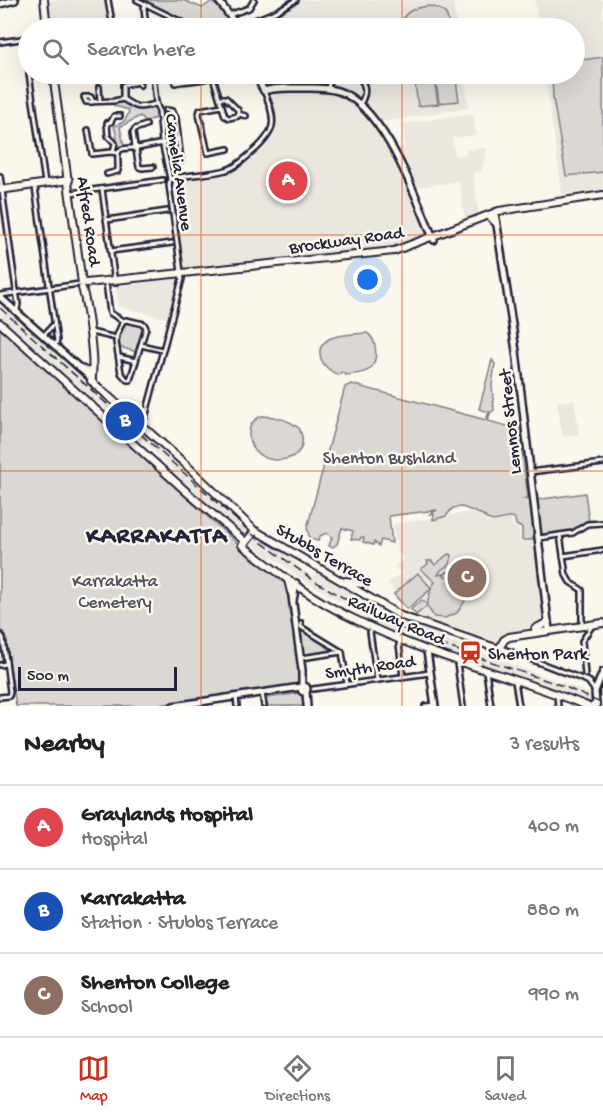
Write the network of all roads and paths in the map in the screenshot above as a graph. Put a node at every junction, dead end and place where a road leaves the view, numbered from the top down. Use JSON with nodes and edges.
{"nodes":[{"id":1,"x":15,"y":0,"type":"edge"},
{"id":2,"x":43,"y":0,"type":"edge"},
{"id":3,"x":108,"y":0,"type":"edge"},
{"id":4,"x":137,"y":0,"type":"edge"},
{"id":5,"x":218,"y":0,"type":"edge"},
{"id":6,"x":254,"y":0,"type":"edge"},
{"id":7,"x":296,"y":0,"type":"edge"},
{"id":8,"x":0,"y":4,"type":"edge"},
{"id":9,"x":145,"y":5,"type":"junction"},
{"id":10,"x":45,"y":18,"type":"edge"},
{"id":11,"x":111,"y":18,"type":"edge"},
{"id":12,"x":146,"y":18,"type":"edge"},
{"id":13,"x":172,"y":18,"type":"edge"},
{"id":14,"x":230,"y":18,"type":"edge"},
{"id":15,"x":240,"y":18,"type":"edge"},
{"id":16,"x":262,"y":18,"type":"edge"},
{"id":17,"x":18,"y":39,"type":"edge"},
{"id":18,"x":0,"y":42,"type":"edge"},
{"id":19,"x":30,"y":84,"type":"edge"},
{"id":20,"x":55,"y":84,"type":"edge"},
{"id":21,"x":128,"y":84,"type":"edge"},
{"id":22,"x":154,"y":84,"type":"edge"},
{"id":23,"x":215,"y":84,"type":"edge"},
{"id":24,"x":260,"y":84,"type":"edge"},
{"id":25,"x":329,"y":84,"type":"edge"},
{"id":26,"x":364,"y":84,"type":"edge"},
{"id":27,"x":99,"y":87,"type":"dead end"},
{"id":28,"x":328,"y":89,"type":"junction"},
{"id":29,"x":264,"y":91,"type":"junction"},
{"id":30,"x":220,"y":98,"type":"junction"},
{"id":31,"x":123,"y":99,"type":"junction"},
{"id":32,"x":100,"y":101,"type":"junction"},
{"id":33,"x":93,"y":102,"type":"dead end"},
{"id":34,"x":156,"y":104,"type":"junction"},
{"id":35,"x":360,"y":104,"type":"junction"},
{"id":36,"x":222,"y":106,"type":"junction"},
{"id":37,"x":166,"y":110,"type":"dead end"},
{"id":38,"x":239,"y":114,"type":"junction"},
{"id":39,"x":120,"y":116,"type":"dead end"},
{"id":40,"x":246,"y":116,"type":"dead end"},
{"id":41,"x":146,"y":125,"type":"dead end"},
{"id":42,"x":88,"y":130,"type":"dead end"},
{"id":43,"x":178,"y":140,"type":"junction"},
{"id":44,"x":162,"y":142,"type":"junction"},
{"id":45,"x":136,"y":148,"type":"junction"},
{"id":46,"x":228,"y":149,"type":"dead end"},
{"id":47,"x":115,"y":153,"type":"junction"},
{"id":48,"x":181,"y":161,"type":"dead end"},
{"id":49,"x":153,"y":167,"type":"dead end"},
{"id":50,"x":107,"y":174,"type":"dead end"},
{"id":51,"x":0,"y":176,"type":"edge"},
{"id":52,"x":170,"y":179,"type":"junction"},
{"id":53,"x":68,"y":180,"type":"junction"},
{"id":54,"x":163,"y":180,"type":"dead end"},
{"id":55,"x":45,"y":183,"type":"junction"},
{"id":56,"x":35,"y":185,"type":"junction"},
{"id":57,"x":102,"y":189,"type":"junction"},
{"id":58,"x":1,"y":190,"type":"edge"},
{"id":59,"x":70,"y":193,"type":"junction"},
{"id":60,"x":603,"y":196,"type":"edge"},
{"id":61,"x":167,"y":212,"type":"dead end"},
{"id":62,"x":494,"y":214,"type":"junction"},
{"id":63,"x":106,"y":220,"type":"junction"},
{"id":64,"x":496,"y":223,"type":"joint"},
{"id":65,"x":433,"y":238,"type":"junction"},
{"id":66,"x":500,"y":239,"type":"junction"},
{"id":67,"x":172,"y":243,"type":"dead end"},
{"id":68,"x":111,"y":251,"type":"junction"},
{"id":69,"x":182,"y":275,"type":"junction"},
{"id":70,"x":115,"y":282,"type":"junction"},
{"id":71,"x":106,"y":283,"type":"junction"},
{"id":72,"x":83,"y":285,"type":"junction"},
{"id":73,"x":50,"y":290,"type":"junction"},
{"id":74,"x":16,"y":293,"type":"junction"},
{"id":75,"x":0,"y":296,"type":"edge"},
{"id":76,"x":16,"y":312,"type":"junction"},
{"id":77,"x":123,"y":321,"type":"junction"},
{"id":78,"x":0,"y":323,"type":"edge"},
{"id":79,"x":55,"y":323,"type":"junction"},
{"id":80,"x":90,"y":332,"type":"junction"},
{"id":81,"x":43,"y":336,"type":"junction"},
{"id":82,"x":116,"y":338,"type":"junction"},
{"id":83,"x":141,"y":345,"type":"junction"},
{"id":84,"x":55,"y":346,"type":"junction"},
{"id":85,"x":162,"y":350,"type":"junction"},
{"id":86,"x":119,"y":357,"type":"junction"},
{"id":87,"x":136,"y":361,"type":"junction"},
{"id":88,"x":73,"y":362,"type":"junction"},
{"id":89,"x":80,"y":368,"type":"junction"},
{"id":90,"x":92,"y":370,"type":"junction"},
{"id":91,"x":92,"y":381,"type":"junction"},
{"id":92,"x":143,"y":423,"type":"junction"},
{"id":93,"x":603,"y":463,"type":"edge"},
{"id":94,"x":529,"y":472,"type":"junction"},
{"id":95,"x":603,"y":523,"type":"edge"},
{"id":96,"x":255,"y":529,"type":"junction"},
{"id":97,"x":560,"y":535,"type":"junction"},
{"id":98,"x":538,"y":538,"type":"junction"},
{"id":99,"x":243,"y":541,"type":"junction"},
{"id":100,"x":603,"y":550,"type":"edge"},
{"id":101,"x":563,"y":556,"type":"junction"},
{"id":102,"x":345,"y":581,"type":"junction"},
{"id":103,"x":294,"y":583,"type":"junction"},
{"id":104,"x":361,"y":584,"type":"dead end"},
{"id":105,"x":291,"y":592,"type":"joint"},
{"id":106,"x":373,"y":598,"type":"junction"},
{"id":107,"x":293,"y":601,"type":"junction"},
{"id":108,"x":603,"y":621,"type":"edge"},
{"id":109,"x":301,"y":623,"type":"dead end"},
{"id":110,"x":581,"y":624,"type":"junction"},
{"id":111,"x":592,"y":624,"type":"junction"},
{"id":112,"x":550,"y":626,"type":"junction"},
{"id":113,"x":372,"y":630,"type":"junction"},
{"id":114,"x":0,"y":634,"type":"edge"},
{"id":115,"x":400,"y":642,"type":"junction"},
{"id":116,"x":498,"y":646,"type":"junction"},
{"id":117,"x":429,"y":651,"type":"junction"},
{"id":118,"x":342,"y":652,"type":"junction"},
{"id":119,"x":514,"y":653,"type":"junction"},
{"id":120,"x":301,"y":658,"type":"junction"},
{"id":121,"x":457,"y":661,"type":"junction"},
{"id":122,"x":6,"y":664,"type":"junction"},
{"id":123,"x":0,"y":665,"type":"edge"},
{"id":124,"x":486,"y":671,"type":"junction"},
{"id":125,"x":603,"y":672,"type":"edge"},
{"id":126,"x":430,"y":673,"type":"junction"},
{"id":127,"x":403,"y":677,"type":"junction"},
{"id":128,"x":603,"y":677,"type":"edge"},
{"id":129,"x":587,"y":679,"type":"junction"},
{"id":130,"x":377,"y":680,"type":"junction"},
{"id":131,"x":515,"y":681,"type":"junction"},
{"id":132,"x":347,"y":684,"type":"junction"},
{"id":133,"x":599,"y":687,"type":"edge"},
{"id":134,"x":303,"y":689,"type":"junction"},
{"id":135,"x":313,"y":689,"type":"dead end"},
{"id":136,"x":557,"y":694,"type":"junction"},
{"id":137,"x":263,"y":695,"type":"junction"},
{"id":138,"x":0,"y":697,"type":"edge"},
{"id":139,"x":237,"y":701,"type":"edge"},
{"id":140,"x":206,"y":704,"type":"edge"},
{"id":141,"x":307,"y":705,"type":"edge"},
{"id":142,"x":435,"y":705,"type":"edge"},
{"id":143,"x":583,"y":705,"type":"edge"},
{"id":144,"x":596,"y":705,"type":"edge"},
{"id":145,"x":173,"y":706,"type":"edge"},
{"id":146,"x":264,"y":706,"type":"edge"},
{"id":147,"x":425,"y":706,"type":"edge"},
{"id":148,"x":463,"y":706,"type":"edge"},
{"id":149,"x":491,"y":706,"type":"edge"},
{"id":150,"x":519,"y":706,"type":"edge"},
{"id":151,"x":558,"y":706,"type":"edge"}],
"edges":[{"from":1,"to":8,"type":"street"},
{"from":2,"to":10,"type":"main road"},
{"from":3,"to":11,"type":"street"},
{"from":4,"to":9,"type":"street"},
{"from":5,"to":14,"type":"street"},
{"from":6,"to":15,"type":"street"},
{"from":7,"to":16,"type":"street"},
{"from":9,"to":12,"type":"street"},
{"from":9,"to":13,"type":"street"},
{"from":17,"to":18,"type":"street"},
{"from":19,"to":55,"type":"street"},
{"from":20,"to":53,"type":"main road","name":"Alfred Road"},
{"from":21,"to":31,"type":"street"},
{"from":22,"to":34,"type":"street","name":"Camelia Avenue"},
{"from":23,"to":30,"type":"street"},
{"from":24,"to":29,"type":"street"},
{"from":25,"to":28,"type":"street"},
{"from":26,"to":35,"type":"street"},
{"from":27,"to":32,"type":"street"},
{"from":28,"to":29,"type":"street"},
{"from":28,"to":35,"type":"street"},
{"from":29,"to":52,"type":"street"},
{"from":30,"to":36,"type":"street"},
{"from":30,"to":38,"type":"street"},
{"from":31,"to":32,"type":"street"},
{"from":31,"to":34,"type":"street"},
{"from":32,"to":33,"type":"street"},
{"from":34,"to":44,"type":"street","name":"Camelia Avenue"},
{"from":35,"to":65,"type":"street"},
{"from":36,"to":38,"type":"street"},
{"from":36,"to":46,"type":"street"},
{"from":37,"to":43,"type":"street"},
{"from":38,"to":40,"type":"street"},
{"from":39,"to":47,"type":"street"},
{"from":41,"to":45,"type":"street"},
{"from":42,"to":47,"type":"street"},
{"from":43,"to":44,"type":"street"},
{"from":43,"to":48,"type":"street"},
{"from":44,"to":45,"type":"street"},
{"from":44,"to":52,"type":"street","name":"Camelia Avenue"},
{"from":45,"to":47,"type":"street"},
{"from":45,"to":49,"type":"street"},
{"from":47,"to":50,"type":"street"},
{"from":51,"to":58,"type":"street"},
{"from":52,"to":69,"type":"street","name":"Camelia Avenue"},
{"from":53,"to":55,"type":"main road"},
{"from":53,"to":59,"type":"main road","name":"Alfred Road"},
{"from":54,"to":57,"type":"street"},
{"from":55,"to":56,"type":"main road"},
{"from":56,"to":58,"type":"main road"},
{"from":56,"to":73,"type":"street"},
{"from":57,"to":59,"type":"street"},
{"from":57,"to":63,"type":"street"},
{"from":58,"to":74,"type":"street"},
{"from":59,"to":72,"type":"main road","name":"Alfred Road"},
{"from":60,"to":62,"type":"main road","name":"Brockway Road"},
{"from":61,"to":63,"type":"street"},
{"from":62,"to":64,"type":"main road"},
{"from":62,"to":65,"type":"main road","name":"Brockway Road"},
{"from":62,"to":66,"type":"street","name":"Lemnos Street"},
{"from":63,"to":68,"type":"street"},
{"from":64,"to":66,"type":"street","name":"Lemnos Street"},
{"from":65,"to":69,"type":"main road","name":"Brockway Road"},
{"from":66,"to":94,"type":"street","name":"Lemnos Street"},
{"from":67,"to":68,"type":"street"},
{"from":68,"to":70,"type":"street"},
{"from":69,"to":70,"type":"main road","name":"Brockway Road"},
{"from":69,"to":85,"type":"street"},
{"from":70,"to":71,"type":"main road","name":"Brockway Road"},
{"from":71,"to":72,"type":"main road","name":"Brockway Road"},
{"from":71,"to":77,"type":"street"},
{"from":72,"to":73,"type":"street","name":"Brockway Road"},
{"from":72,"to":80,"type":"main road","name":"Alfred Road"},
{"from":73,"to":74,"type":"street","name":"Brockway Road"},
{"from":73,"to":79,"type":"street"},
{"from":74,"to":75,"type":"street","name":"Brockway Road"},
{"from":74,"to":76,"type":"street"},
{"from":75,"to":76,"type":"street","name":"Stubbs Terrace"},
{"from":76,"to":81,"type":"street","name":"Stubbs Terrace"},
{"from":77,"to":82,"type":"street"},
{"from":77,"to":83,"type":"street"},
{"from":78,"to":99,"type":"main road","name":"Railway Road"},
{"from":79,"to":81,"type":"street"},
{"from":79,"to":84,"type":"street"},
{"from":80,"to":82,"type":"street"},
{"from":80,"to":90,"type":"main road","name":"Alfred Road"},
{"from":80,"to":91,"type":"main road","name":"Alfred Road"},
{"from":81,"to":84,"type":"street","name":"Stubbs Terrace"},
{"from":82,"to":86,"type":"street"},
{"from":83,"to":85,"type":"street"},
{"from":83,"to":87,"type":"street"},
{"from":84,"to":88,"type":"street","name":"Stubbs Terrace"},
{"from":85,"to":92,"type":"street"},
{"from":86,"to":87,"type":"street"},
{"from":86,"to":87,"type":"street"},
{"from":88,"to":89,"type":"street","name":"Stubbs Terrace"},
{"from":88,"to":91,"type":"street","name":"Stubbs Terrace"},
{"from":89,"to":90,"type":"main road"},
{"from":89,"to":91,"type":"street","name":"Stubbs Terrace"},
{"from":90,"to":91,"type":"main road","name":"Alfred Road"},
{"from":91,"to":92,"type":"main road","name":"Stubbs Terrace"},
{"from":92,"to":96,"type":"main road","name":"Stubbs Terrace"},
{"from":93,"to":94,"type":"street"},
{"from":94,"to":98,"type":"street","name":"Lemnos Street"},
{"from":95,"to":97,"type":"street"},
{"from":96,"to":99,"type":"main road"},
{"from":96,"to":102,"type":"main road","name":"Stubbs Terrace"},
{"from":96,"to":106,"type":"main road","name":"Stubbs Terrace"},
{"from":97,"to":98,"type":"street"},
{"from":97,"to":101,"type":"street"},
{"from":98,"to":112,"type":"street","name":"Lemnos Street"},
{"from":99,"to":103,"type":"main road","name":"Railway Road"},
{"from":100,"to":101,"type":"street"},
{"from":101,"to":110,"type":"street"},
{"from":102,"to":104,"type":"main road"},
{"from":102,"to":106,"type":"main road","name":"Stubbs Terrace"},
{"from":103,"to":105,"type":"main road"},
{"from":103,"to":107,"type":"street"},
{"from":103,"to":113,"type":"main road","name":"Railway Road"},
{"from":105,"to":107,"type":"street"},
{"from":106,"to":116,"type":"main road","name":"Stubbs Terrace"},
{"from":107,"to":120,"type":"street"},
{"from":108,"to":110,"type":"main road"},
{"from":108,"to":111,"type":"main road"},
{"from":109,"to":118,"type":"street"},
{"from":110,"to":111,"type":"main road"},
{"from":110,"to":112,"type":"main road"},
{"from":110,"to":112,"type":"main road"},
{"from":111,"to":129,"type":"street"},
{"from":112,"to":116,"type":"main road"},
{"from":112,"to":116,"type":"main road"},
{"from":113,"to":115,"type":"main road","name":"Railway Road"},
{"from":113,"to":130,"type":"street"},
{"from":114,"to":122,"type":"street"},
{"from":115,"to":117,"type":"main road","name":"Railway Road"},
{"from":115,"to":127,"type":"street"},
{"from":116,"to":119,"type":"street","name":"Stubbs Terrace"},
{"from":116,"to":119,"type":"street","name":"Stubbs Terrace"},
{"from":117,"to":121,"type":"main road","name":"Railway Road"},
{"from":117,"to":126,"type":"street"},
{"from":118,"to":120,"type":"street"},
{"from":118,"to":132,"type":"street"},
{"from":119,"to":129,"type":"street","name":"Stubbs Terrace"},
{"from":120,"to":134,"type":"street"},
{"from":121,"to":124,"type":"main road","name":"Railway Road"},
{"from":121,"to":148,"type":"street"},
{"from":122,"to":123,"type":"street"},
{"from":122,"to":138,"type":"street"},
{"from":124,"to":131,"type":"main road","name":"Railway Road"},
{"from":124,"to":149,"type":"street"},
{"from":125,"to":133,"type":"street"},
{"from":126,"to":127,"type":"street","name":"Smyth Road"},
{"from":126,"to":142,"type":"street"},
{"from":127,"to":130,"type":"street","name":"Smyth Road"},
{"from":128,"to":133,"type":"street"},
{"from":129,"to":133,"type":"street"},
{"from":130,"to":132,"type":"street","name":"Smyth Road"},
{"from":131,"to":136,"type":"main road","name":"Railway Road"},
{"from":131,"to":150,"type":"street"},
{"from":132,"to":135,"type":"street","name":"Smyth Road"},
{"from":133,"to":144,"type":"street"},
{"from":134,"to":137,"type":"street","name":"Smyth Road"},
{"from":134,"to":141,"type":"street"},
{"from":136,"to":143,"type":"main road","name":"Railway Road"},
{"from":136,"to":151,"type":"street"},
{"from":137,"to":139,"type":"street","name":"Smyth Road"},
{"from":137,"to":146,"type":"street"},
{"from":139,"to":140,"type":"street","name":"Smyth Road"},
{"from":140,"to":145,"type":"street","name":"Smyth Road"},
{"from":142,"to":147,"type":"street"}]}
